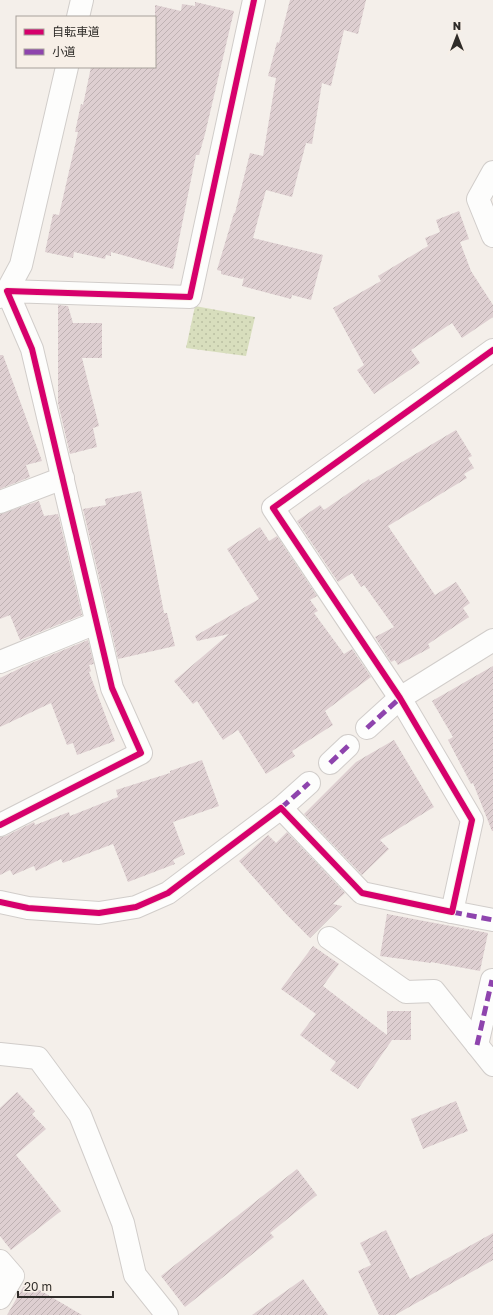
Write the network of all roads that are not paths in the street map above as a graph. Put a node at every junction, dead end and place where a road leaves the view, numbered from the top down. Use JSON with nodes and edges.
{"nodes":[{"id":1,"x":82,"y":0,"type":"edge"},
{"id":2,"x":254,"y":0,"type":"edge"},
{"id":3,"x":78,"y":16,"type":"edge"},
{"id":4,"x":67,"y":68,"type":"edge"},
{"id":5,"x":493,"y":172,"type":"edge"},
{"id":6,"x":493,"y":236,"type":"edge"},
{"id":7,"x":4,"y":294,"type":"edge"},
{"id":8,"x":493,"y":350,"type":"edge"},
{"id":9,"x":63,"y":478,"type":"junction"},
{"id":10,"x":0,"y":502,"type":"edge"},
{"id":11,"x":96,"y":623,"type":"junction"},
{"id":12,"x":493,"y":640,"type":"edge"},
{"id":13,"x":0,"y":662,"type":"edge"},
{"id":14,"x":400,"y":698,"type":"junction"},
{"id":15,"x":367,"y":728,"type":"dead end"},
{"id":16,"x":348,"y":746,"type":"dead end"},
{"id":17,"x":330,"y":763,"type":"dead end"},
{"id":18,"x":309,"y":783,"type":"dead end"},
{"id":19,"x":282,"y":808,"type":"junction"},
{"id":20,"x":0,"y":825,"type":"edge"},
{"id":21,"x":0,"y":902,"type":"edge"},
{"id":22,"x":452,"y":912,"type":"junction"},
{"id":23,"x":493,"y":920,"type":"edge"},
{"id":24,"x":329,"y":938,"type":"dead end"},
{"id":25,"x":492,"y":980,"type":"edge"},
{"id":26,"x":477,"y":1045,"type":"junction"},
{"id":27,"x":0,"y":1054,"type":"edge"},
{"id":28,"x":493,"y":1065,"type":"edge"},
{"id":29,"x":0,"y":1262,"type":"edge"},
{"id":30,"x":0,"y":1298,"type":"edge"},
{"id":31,"x":167,"y":1315,"type":"edge"}],
"edges":[{"from":1,"to":3,"type":"street"},
{"from":2,"to":7,"type":"street"},
{"from":4,"to":7,"type":"street"},
{"from":5,"to":6,"type":"street"},
{"from":7,"to":9,"type":"street"},
{"from":8,"to":14,"type":"street"},
{"from":9,"to":10,"type":"street"},
{"from":9,"to":11,"type":"street"},
{"from":11,"to":13,"type":"street"},
{"from":11,"to":20,"type":"street"},
{"from":12,"to":14,"type":"street"},
{"from":14,"to":15,"type":"street"},
{"from":14,"to":22,"type":"street"},
{"from":16,"to":17,"type":"street"},
{"from":18,"to":19,"type":"street"},
{"from":19,"to":21,"type":"street"},
{"from":19,"to":22,"type":"street"},
{"from":22,"to":23,"type":"street"},
{"from":24,"to":26,"type":"street"},
{"from":25,"to":26,"type":"street"},
{"from":26,"to":28,"type":"street"},
{"from":27,"to":31,"type":"street"},
{"from":29,"to":30,"type":"street"}]}
